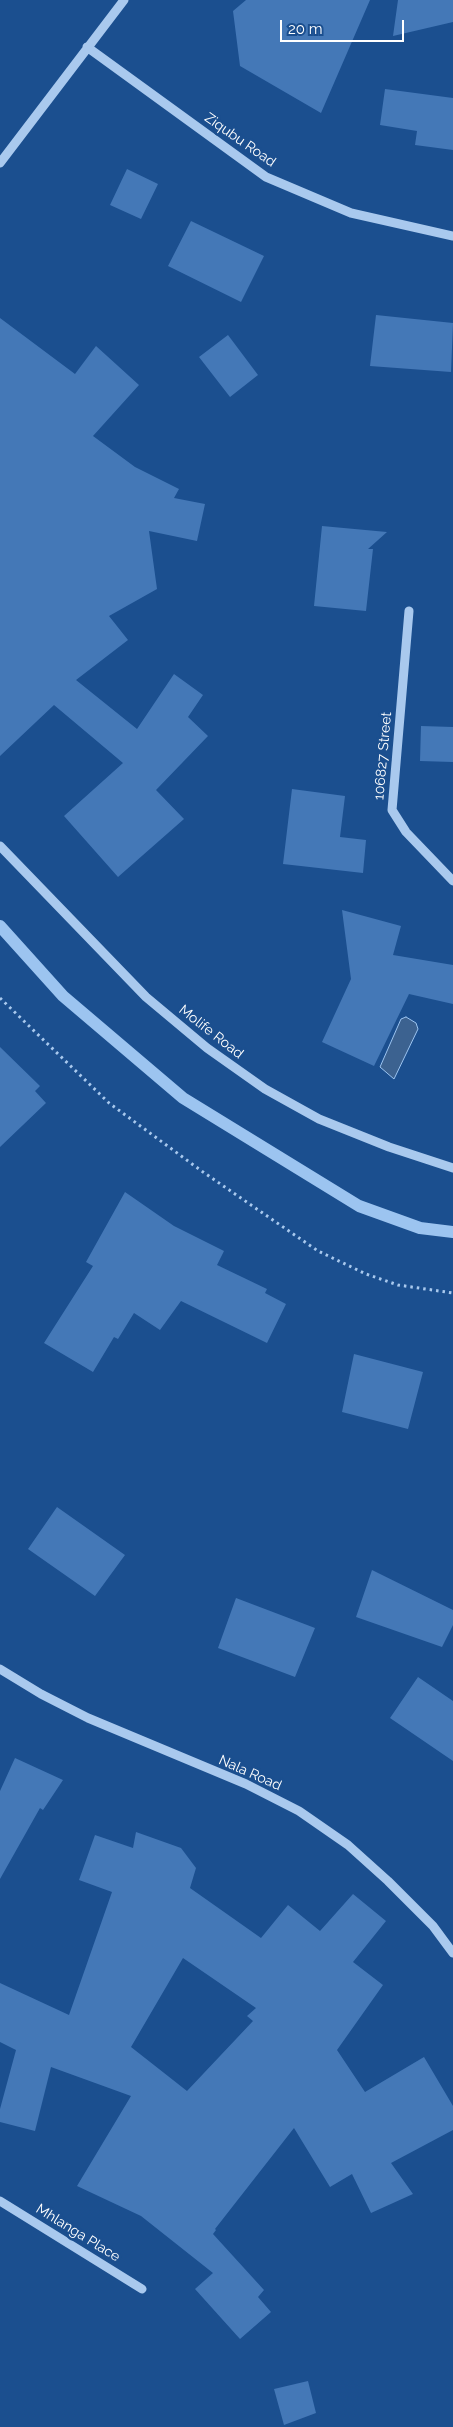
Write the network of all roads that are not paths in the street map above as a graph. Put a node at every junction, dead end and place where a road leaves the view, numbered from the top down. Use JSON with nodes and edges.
{"nodes":[{"id":1,"x":124,"y":0,"type":"edge"},
{"id":2,"x":87,"y":47,"type":"junction"},
{"id":3,"x":0,"y":163,"type":"edge"},
{"id":4,"x":453,"y":236,"type":"edge"},
{"id":5,"x":409,"y":612,"type":"dead end"},
{"id":6,"x":0,"y":846,"type":"edge"},
{"id":7,"x":453,"y":881,"type":"edge"},
{"id":8,"x":453,"y":1168,"type":"edge"},
{"id":9,"x":0,"y":1669,"type":"edge"},
{"id":10,"x":453,"y":1953,"type":"edge"},
{"id":11,"x":0,"y":2201,"type":"edge"},
{"id":12,"x":142,"y":2288,"type":"dead end"}],
"edges":[{"from":1,"to":2,"type":"street"},
{"from":2,"to":3,"type":"street"},
{"from":2,"to":4,"type":"street","name":"Ziqubu Road"},
{"from":5,"to":7,"type":"street","name":"106827 Street"},
{"from":6,"to":8,"type":"street","name":"Molife Road"},
{"from":9,"to":10,"type":"street","name":"Nala Road"},
{"from":11,"to":12,"type":"street","name":"Mhlanga Place"}]}
